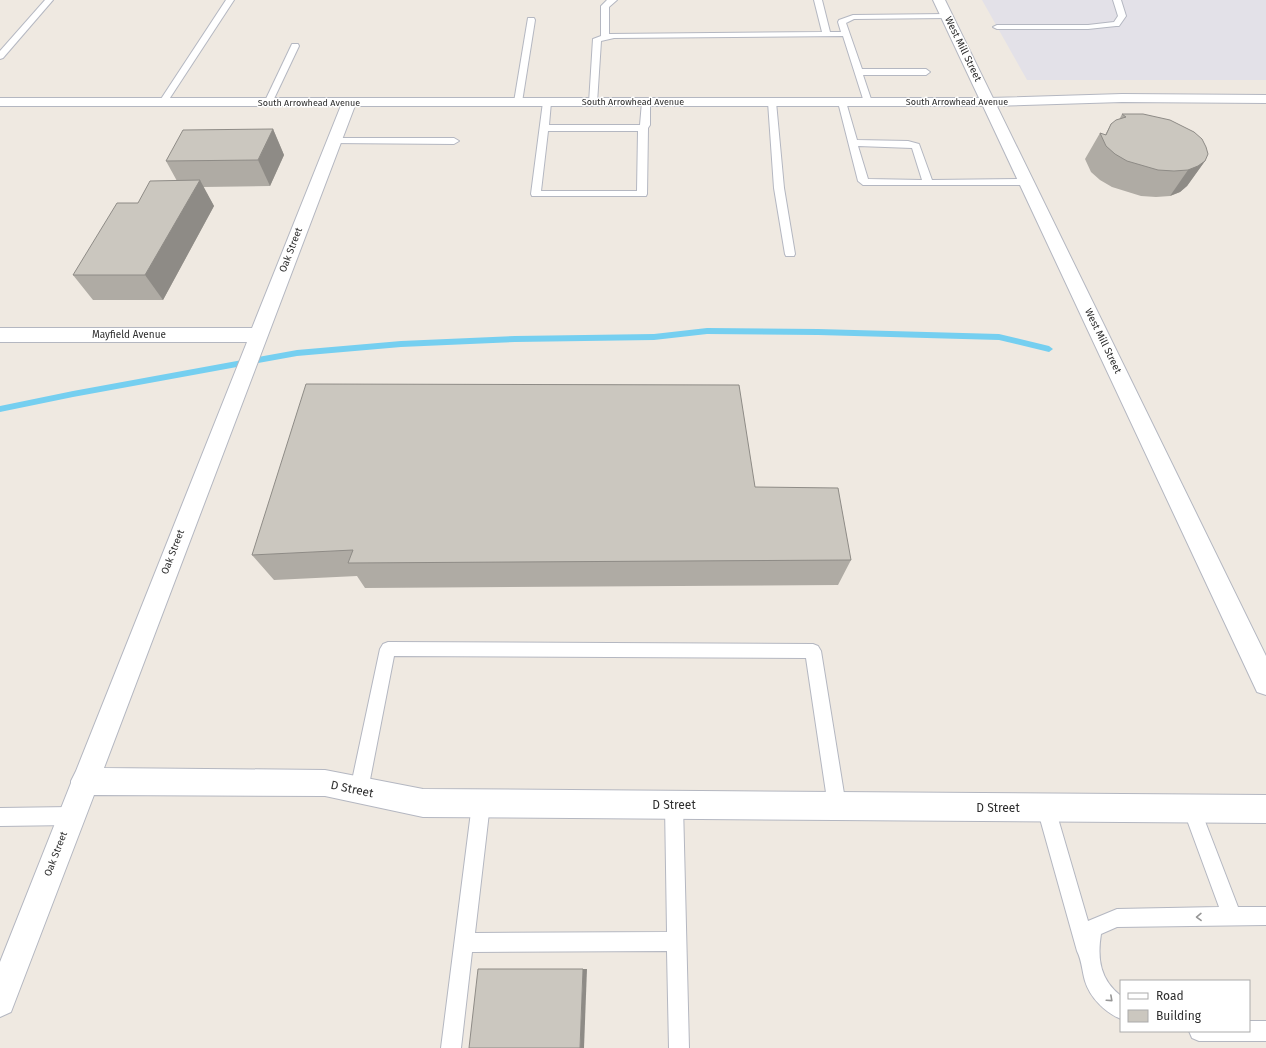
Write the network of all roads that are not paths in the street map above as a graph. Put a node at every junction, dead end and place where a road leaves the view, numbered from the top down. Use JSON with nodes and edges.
{"nodes":[{"id":1,"x":49,"y":0,"type":"edge"},
{"id":2,"x":230,"y":0,"type":"edge"},
{"id":3,"x":613,"y":0,"type":"edge"},
{"id":4,"x":818,"y":0,"type":"edge"},
{"id":5,"x":939,"y":0,"type":"edge"},
{"id":6,"x":1117,"y":0,"type":"edge"},
{"id":7,"x":947,"y":16,"type":"junction"},
{"id":8,"x":531,"y":20,"type":"dead end"},
{"id":9,"x":997,"y":27,"type":"dead end"},
{"id":10,"x":827,"y":34,"type":"junction"},
{"id":11,"x":846,"y":34,"type":"junction"},
{"id":12,"x":605,"y":37,"type":"junction"},
{"id":13,"x":295,"y":46,"type":"dead end"},
{"id":14,"x":0,"y":56,"type":"edge"},
{"id":15,"x":858,"y":72,"type":"junction"},
{"id":16,"x":926,"y":72,"type":"dead end"},
{"id":17,"x":1266,"y":99,"type":"edge"},
{"id":18,"x":0,"y":102,"type":"edge"},
{"id":19,"x":163,"y":102,"type":"junction"},
{"id":20,"x":518,"y":102,"type":"junction"},
{"id":21,"x":547,"y":102,"type":"junction"},
{"id":22,"x":646,"y":102,"type":"junction"},
{"id":23,"x":772,"y":102,"type":"junction"},
{"id":24,"x":842,"y":102,"type":"junction"},
{"id":25,"x":868,"y":102,"type":"junction"},
{"id":26,"x":988,"y":102,"type":"junction"},
{"id":27,"x":268,"y":103,"type":"junction"},
{"id":28,"x":349,"y":103,"type":"junction"},
{"id":29,"x":594,"y":103,"type":"junction"},
{"id":30,"x":544,"y":128,"type":"junction"},
{"id":31,"x":643,"y":128,"type":"junction"},
{"id":32,"x":334,"y":141,"type":"junction"},
{"id":33,"x":454,"y":141,"type":"dead end"},
{"id":34,"x":853,"y":143,"type":"junction"},
{"id":35,"x":1027,"y":182,"type":"junction"},
{"id":36,"x":928,"y":183,"type":"junction"},
{"id":37,"x":790,"y":254,"type":"dead end"},
{"id":38,"x":0,"y":335,"type":"edge"},
{"id":39,"x":258,"y":335,"type":"junction"},
{"id":40,"x":1266,"y":683,"type":"edge"},
{"id":41,"x":84,"y":781,"type":"junction"},
{"id":42,"x":359,"y":790,"type":"junction"},
{"id":43,"x":481,"y":804,"type":"junction"},
{"id":44,"x":674,"y":805,"type":"junction"},
{"id":45,"x":836,"y":806,"type":"junction"},
{"id":46,"x":1046,"y":808,"type":"junction"},
{"id":47,"x":1192,"y":809,"type":"junction"},
{"id":48,"x":1266,"y":809,"type":"edge"},
{"id":49,"x":71,"y":816,"type":"junction"},
{"id":50,"x":0,"y":817,"type":"edge"},
{"id":51,"x":1266,"y":916,"type":"edge"},
{"id":52,"x":1232,"y":917,"type":"junction"},
{"id":53,"x":676,"y":941,"type":"junction"},
{"id":54,"x":464,"y":943,"type":"junction"},
{"id":55,"x":1095,"y":981,"type":"junction"},
{"id":56,"x":0,"y":1001,"type":"edge"},
{"id":57,"x":1120,"y":1008,"type":"edge"},
{"id":58,"x":1250,"y":1031,"type":"edge"},
{"id":59,"x":1266,"y":1031,"type":"edge"},
{"id":60,"x":451,"y":1048,"type":"edge"},
{"id":61,"x":679,"y":1048,"type":"edge"}],
"edges":[{"from":1,"to":14,"type":"lane"},
{"from":2,"to":19,"type":"lane"},
{"from":3,"to":12,"type":"lane"},
{"from":4,"to":10,"type":"lane"},
{"from":5,"to":7,"type":"street","name":"West Mill Street"},
{"from":6,"to":9,"type":"lane"},
{"from":7,"to":11,"type":"lane"},
{"from":7,"to":26,"type":"street","name":"West Mill Street"},
{"from":8,"to":20,"type":"lane"},
{"from":10,"to":11,"type":"lane"},
{"from":10,"to":12,"type":"lane"},
{"from":11,"to":15,"type":"lane"},
{"from":12,"to":29,"type":"lane"},
{"from":13,"to":27,"type":"lane"},
{"from":15,"to":16,"type":"lane"},
{"from":15,"to":25,"type":"lane"},
{"from":17,"to":26,"type":"street","name":"South Arrowhead Avenue"},
{"from":18,"to":19,"type":"street","name":"South Arrowhead Avenue"},
{"from":19,"to":27,"type":"street","name":"South Arrowhead Avenue"},
{"from":20,"to":21,"type":"street","name":"South Arrowhead Avenue"},
{"from":20,"to":28,"type":"street","name":"South Arrowhead Avenue"},
{"from":21,"to":29,"type":"street","name":"South Arrowhead Avenue"},
{"from":21,"to":30,"type":"lane"},
{"from":22,"to":23,"type":"street","name":"South Arrowhead Avenue"},
{"from":22,"to":29,"type":"street","name":"South Arrowhead Avenue"},
{"from":22,"to":31,"type":"lane"},
{"from":23,"to":24,"type":"street","name":"South Arrowhead Avenue"},
{"from":23,"to":37,"type":"lane"},
{"from":24,"to":25,"type":"street","name":"South Arrowhead Avenue"},
{"from":24,"to":34,"type":"lane"},
{"from":25,"to":26,"type":"street","name":"South Arrowhead Avenue"},
{"from":26,"to":35,"type":"street","name":"West Mill Street"},
{"from":27,"to":28,"type":"street","name":"South Arrowhead Avenue"},
{"from":28,"to":32,"type":"street","name":"Oak Street"},
{"from":30,"to":31,"type":"lane"},
{"from":30,"to":31,"type":"lane"},
{"from":32,"to":33,"type":"lane"},
{"from":32,"to":39,"type":"street","name":"Oak Street"},
{"from":34,"to":36,"type":"lane"},
{"from":34,"to":36,"type":"lane"},
{"from":35,"to":36,"type":"lane"},
{"from":35,"to":40,"type":"street","name":"West Mill Street"},
{"from":38,"to":39,"type":"street","name":"Mayfield Avenue"},
{"from":39,"to":41,"type":"street","name":"Oak Street"},
{"from":41,"to":42,"type":"street","name":"D Street"},
{"from":41,"to":49,"type":"street","name":"Oak Street"},
{"from":42,"to":43,"type":"street","name":"D Street"},
{"from":42,"to":45,"type":"lane"},
{"from":43,"to":44,"type":"street","name":"D Street"},
{"from":43,"to":54,"type":"lane"},
{"from":44,"to":45,"type":"street","name":"D Street"},
{"from":44,"to":53,"type":"lane"},
{"from":45,"to":46,"type":"street","name":"D Street"},
{"from":46,"to":47,"type":"street","name":"D Street"},
{"from":46,"to":55,"type":"lane"},
{"from":47,"to":48,"type":"street","name":"D Street"},
{"from":47,"to":52,"type":"lane"},
{"from":49,"to":50,"type":"lane"},
{"from":49,"to":56,"type":"street","name":"Oak Street"},
{"from":51,"to":52,"type":"lane"},
{"from":52,"to":55,"type":"lane","one_way":true},
{"from":53,"to":54,"type":"lane"},
{"from":53,"to":61,"type":"lane"},
{"from":54,"to":60,"type":"lane"},
{"from":55,"to":57,"type":"lane","one_way":true},
{"from":58,"to":59,"type":"lane"}]}
